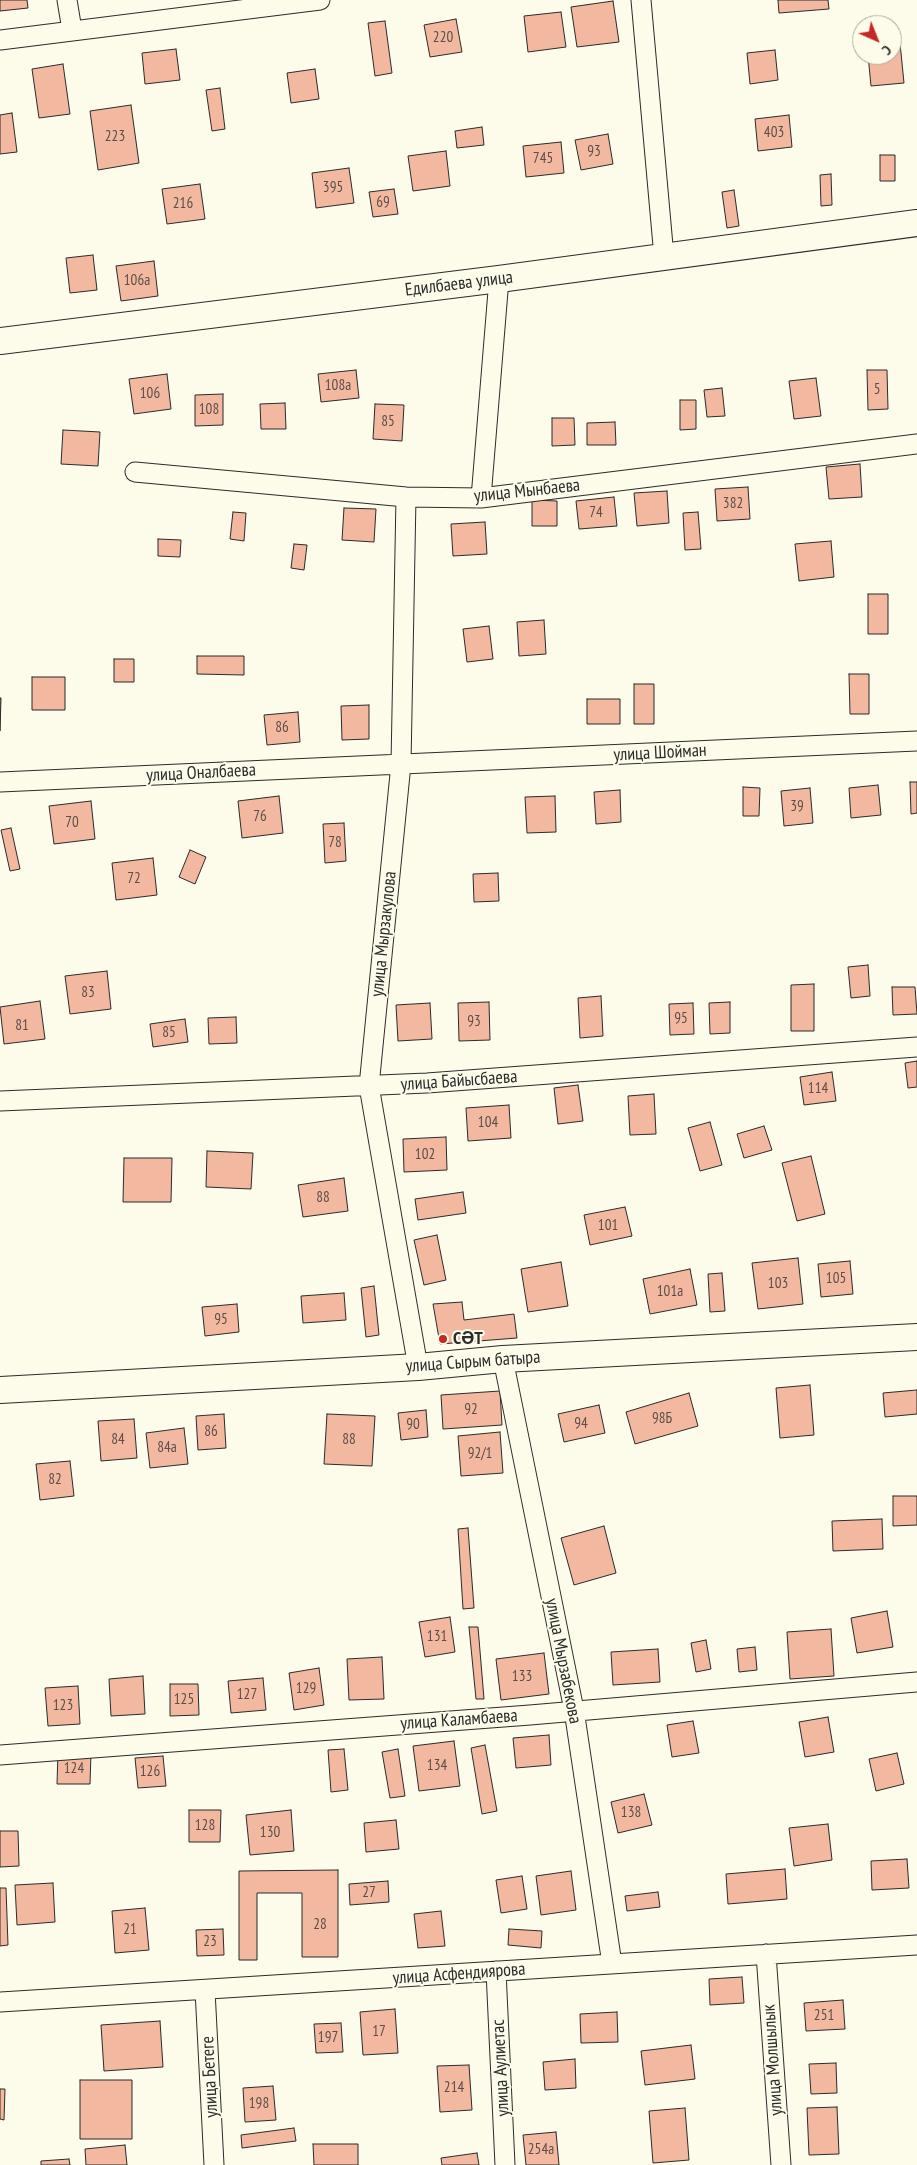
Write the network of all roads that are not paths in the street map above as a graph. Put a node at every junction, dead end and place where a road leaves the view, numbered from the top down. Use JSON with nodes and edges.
{"nodes":[{"id":1,"x":67,"y":0,"type":"edge"},
{"id":2,"x":320,"y":0,"type":"edge"},
{"id":3,"x":641,"y":0,"type":"edge"},
{"id":4,"x":72,"y":30,"type":"junction"},
{"id":5,"x":0,"y":40,"type":"edge"},
{"id":6,"x":917,"y":223,"type":"edge"},
{"id":7,"x":664,"y":257,"type":"junction"},
{"id":8,"x":499,"y":280,"type":"junction"},
{"id":9,"x":0,"y":341,"type":"edge"},
{"id":10,"x":917,"y":444,"type":"edge"},
{"id":11,"x":136,"y":472,"type":"dead end"},
{"id":12,"x":406,"y":497,"type":"junction"},
{"id":13,"x":481,"y":498,"type":"junction"},
{"id":14,"x":917,"y":741,"type":"edge"},
{"id":15,"x":402,"y":764,"type":"junction"},
{"id":16,"x":0,"y":782,"type":"edge"},
{"id":17,"x":917,"y":1047,"type":"edge"},
{"id":18,"x":369,"y":1086,"type":"junction"},
{"id":19,"x":0,"y":1101,"type":"edge"},
{"id":20,"x":917,"y":1337,"type":"edge"},
{"id":21,"x":503,"y":1359,"type":"junction"},
{"id":22,"x":418,"y":1367,"type":"junction"},
{"id":23,"x":0,"y":1390,"type":"edge"},
{"id":24,"x":917,"y":1682,"type":"edge"},
{"id":25,"x":574,"y":1710,"type":"junction"},
{"id":26,"x":0,"y":1755,"type":"edge"},
{"id":27,"x":917,"y":1944,"type":"edge"},
{"id":28,"x":766,"y":1954,"type":"junction"},
{"id":29,"x":612,"y":1964,"type":"junction"},
{"id":30,"x":496,"y":1971,"type":"junction"},
{"id":31,"x":205,"y":1990,"type":"junction"},
{"id":32,"x":0,"y":2002,"type":"edge"},
{"id":33,"x":214,"y":2165,"type":"edge"},
{"id":34,"x":506,"y":2165,"type":"edge"},
{"id":35,"x":780,"y":2165,"type":"edge"}],
"edges":[{"from":1,"to":4,"type":"street"},
{"from":2,"to":4,"type":"street"},
{"from":3,"to":7,"type":"street"},
{"from":4,"to":5,"type":"street"},
{"from":6,"to":7,"type":"street","name":"Едилбаева улица"},
{"from":7,"to":8,"type":"street","name":"Едилбаева улица"},
{"from":8,"to":9,"type":"street","name":"Едилбаева улица"},
{"from":8,"to":13,"type":"street"},
{"from":10,"to":13,"type":"street","name":"улица Мынбаева"},
{"from":11,"to":12,"type":"street","name":"улица Мынбаева"},
{"from":12,"to":13,"type":"street","name":"улица Мынбаева"},
{"from":12,"to":15,"type":"street","name":"улица Мырзакулова"},
{"from":14,"to":15,"type":"street","name":"улица Шойман"},
{"from":15,"to":16,"type":"street","name":"улица Оналбаева"},
{"from":15,"to":18,"type":"street","name":"улица Мырзакулова"},
{"from":17,"to":18,"type":"street","name":"улица Байысбаева"},
{"from":18,"to":19,"type":"street","name":"улица Байысбаева"},
{"from":18,"to":22,"type":"street","name":"улица Мырзакулова"},
{"from":20,"to":21,"type":"street","name":"улица Сырым батыра"},
{"from":21,"to":22,"type":"street","name":"улица Сырым батыра"},
{"from":21,"to":25,"type":"street","name":"улица Мырзабекова"},
{"from":22,"to":23,"type":"street","name":"улица Сырым батыра"},
{"from":24,"to":25,"type":"street","name":"улица Каламбаева"},
{"from":25,"to":26,"type":"street","name":"улица Каламбаева"},
{"from":25,"to":29,"type":"street","name":"улица Мырзабекова"},
{"from":27,"to":28,"type":"street","name":"улица Асфендиярова"},
{"from":28,"to":29,"type":"street","name":"улица Асфендиярова"},
{"from":28,"to":35,"type":"street","name":"улица Молшылык"},
{"from":29,"to":30,"type":"street","name":"улица Асфендиярова"},
{"from":30,"to":31,"type":"street","name":"улица Асфендиярова"},
{"from":30,"to":34,"type":"street","name":"улица Аулиетас"},
{"from":31,"to":32,"type":"street","name":"улица Асфендиярова"},
{"from":31,"to":33,"type":"street","name":"улица Бетеге"}]}
